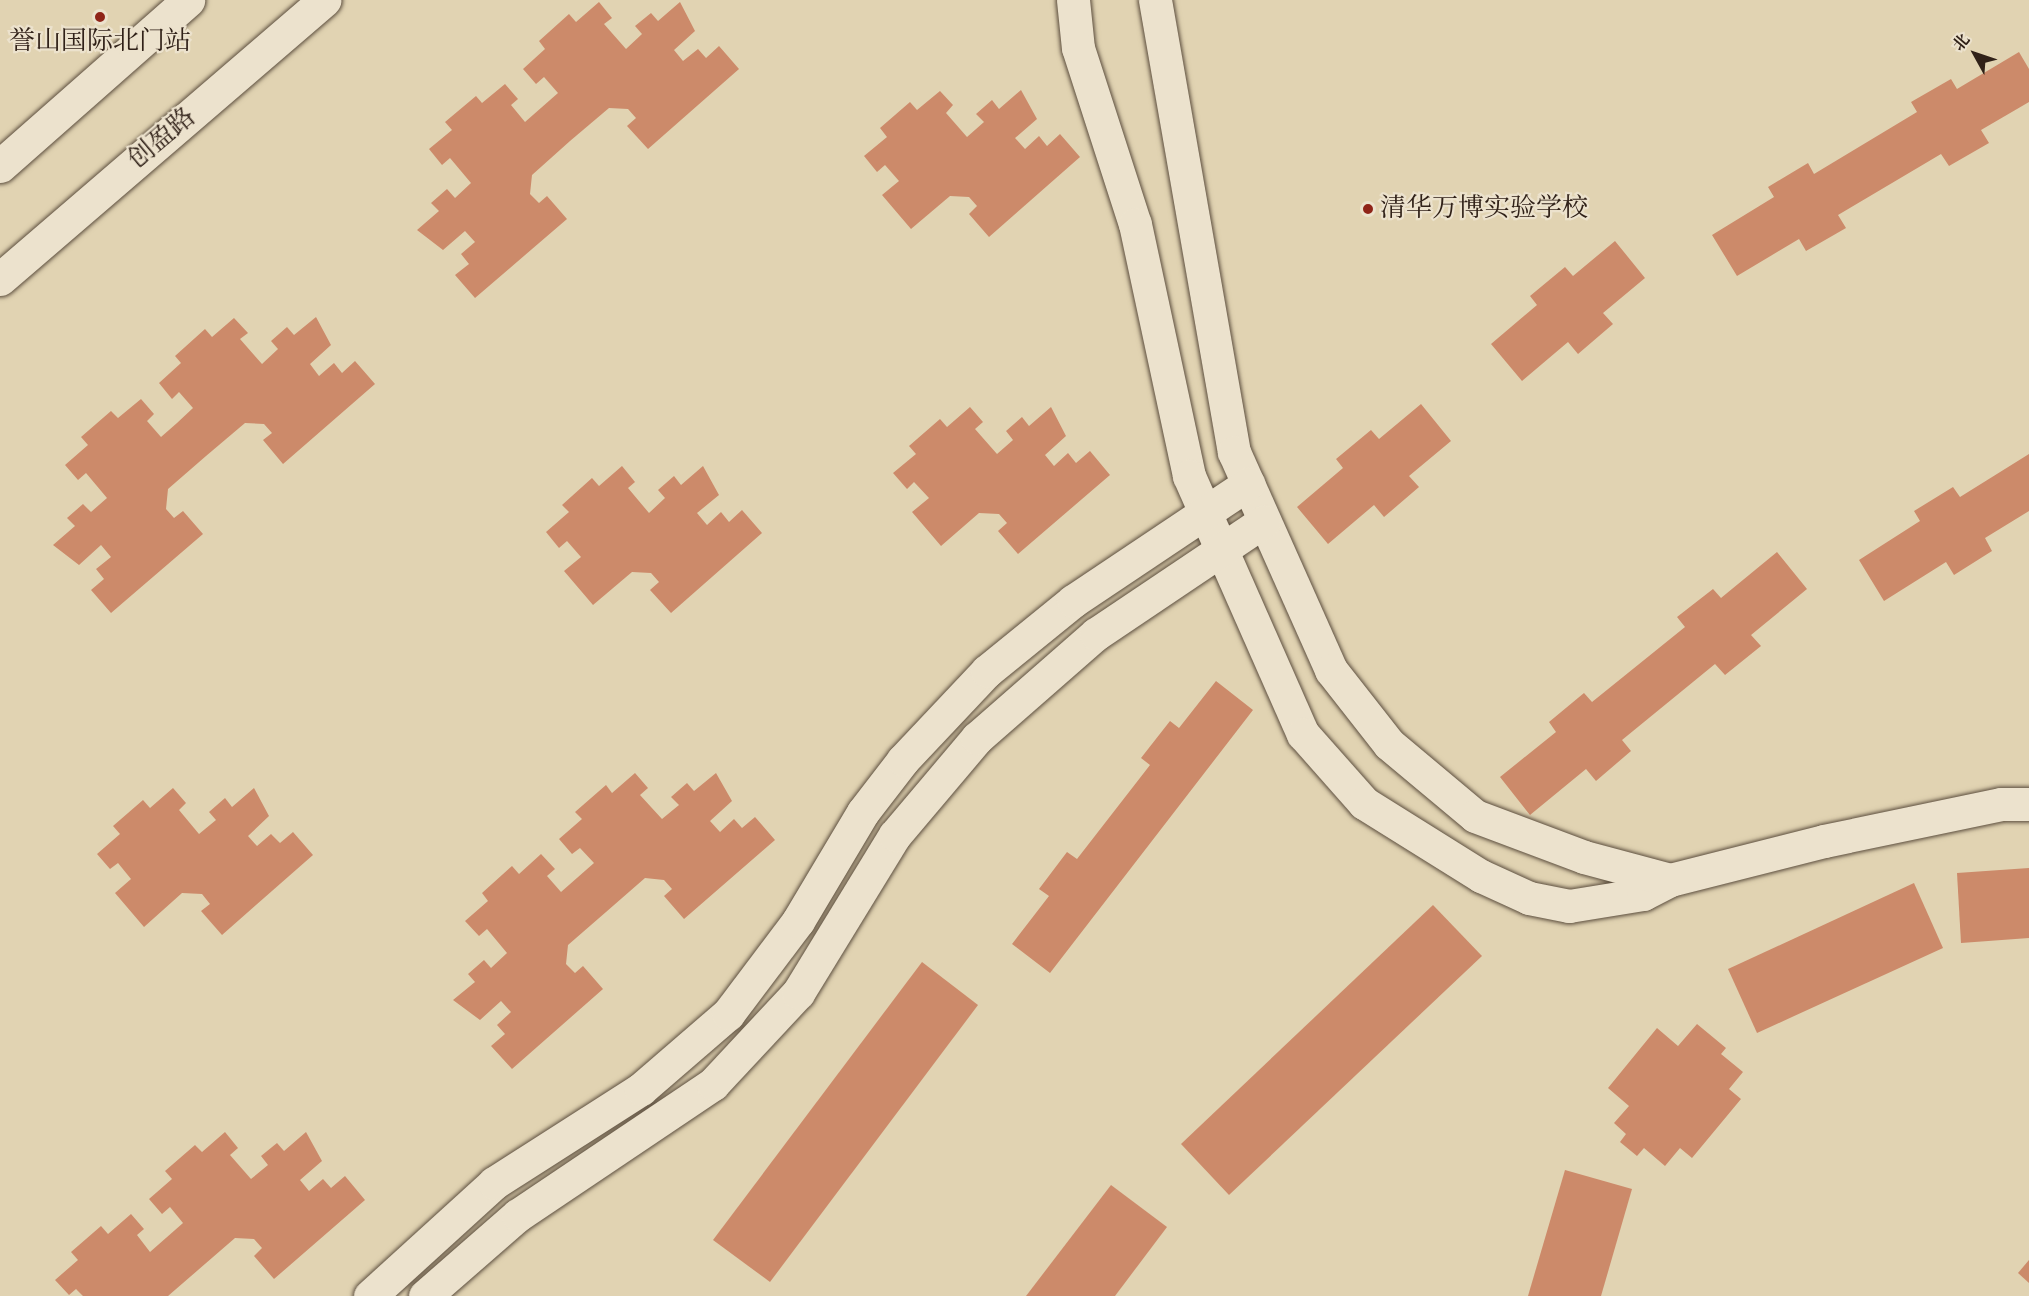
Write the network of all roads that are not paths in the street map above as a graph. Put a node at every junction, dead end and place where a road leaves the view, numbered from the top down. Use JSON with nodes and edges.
{"nodes":[{"id":1,"x":188,"y":0,"type":"edge"},
{"id":2,"x":324,"y":0,"type":"edge"},
{"id":3,"x":1073,"y":0,"type":"edge"},
{"id":4,"x":1155,"y":0,"type":"edge"},
{"id":5,"x":0,"y":166,"type":"edge"},
{"id":6,"x":0,"y":279,"type":"edge"},
{"id":7,"x":1248,"y":484,"type":"junction"},
{"id":8,"x":1204,"y":513,"type":"junction"},
{"id":9,"x":1264,"y":521,"type":"junction"},
{"id":10,"x":1221,"y":550,"type":"junction"},
{"id":11,"x":2029,"y":804,"type":"edge"},
{"id":12,"x":1670,"y":880,"type":"junction"},
{"id":13,"x":370,"y":1296,"type":"edge"},
{"id":14,"x":425,"y":1296,"type":"edge"}],
"edges":[{"from":1,"to":5,"type":"street"},
{"from":2,"to":6,"type":"street","name":"创盈路"},
{"from":3,"to":8,"type":"street"},
{"from":4,"to":7,"type":"street"},
{"from":7,"to":8,"type":"street"},
{"from":7,"to":9,"type":"street"},
{"from":8,"to":10,"type":"street"},
{"from":8,"to":13,"type":"street"},
{"from":9,"to":10,"type":"street"},
{"from":9,"to":12,"type":"street"},
{"from":10,"to":12,"type":"street"},
{"from":10,"to":14,"type":"street"},
{"from":11,"to":12,"type":"street"}]}
